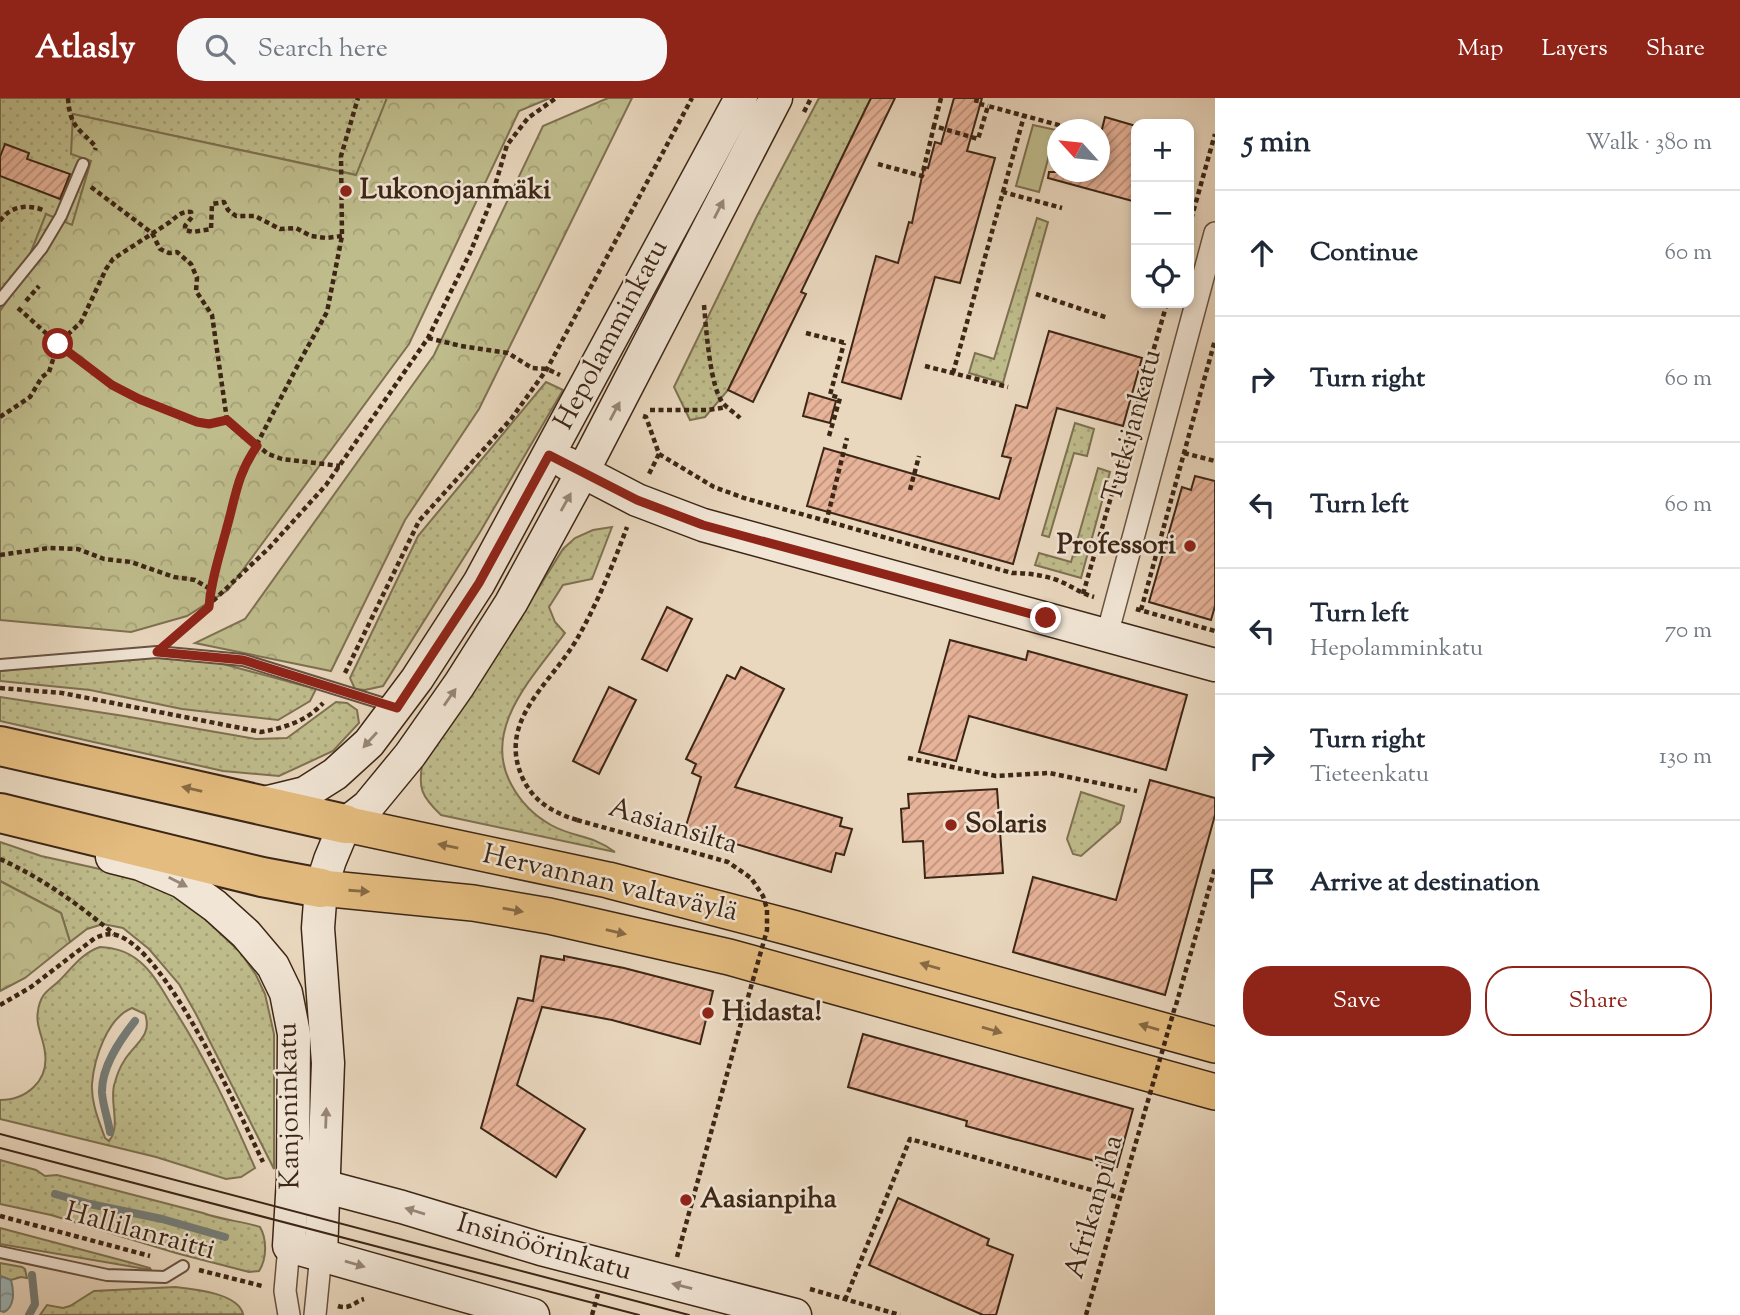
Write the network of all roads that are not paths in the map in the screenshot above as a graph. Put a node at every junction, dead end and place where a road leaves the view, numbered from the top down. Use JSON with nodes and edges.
{"nodes":[{"id":1,"x":776,"y":98,"type":"edge"},
{"id":2,"x":736,"y":103,"type":"edge"},
{"id":3,"x":83,"y":164,"type":"dead end"},
{"id":4,"x":1215,"y":233,"type":"edge"},
{"id":5,"x":0,"y":300,"type":"edge"},
{"id":6,"x":549,"y":455,"type":"junction"},
{"id":7,"x":583,"y":471,"type":"junction"},
{"id":8,"x":1107,"y":635,"type":"junction"},
{"id":9,"x":0,"y":665,"type":"edge"},
{"id":10,"x":1215,"y":666,"type":"edge"},
{"id":11,"x":397,"y":708,"type":"junction"},
{"id":12,"x":0,"y":746,"type":"edge"},
{"id":13,"x":258,"y":804,"type":"junction"},
{"id":14,"x":0,"y":814,"type":"edge"},
{"id":15,"x":345,"y":824,"type":"junction"},
{"id":16,"x":321,"y":888,"type":"junction"},
{"id":17,"x":1215,"y":1045,"type":"edge"},
{"id":18,"x":1215,"y":1092,"type":"edge"},
{"id":19,"x":280,"y":1175,"type":"junction"},
{"id":20,"x":324,"y":1186,"type":"junction"},
{"id":21,"x":289,"y":1246,"type":"junction"},
{"id":22,"x":0,"y":1252,"type":"edge"},
{"id":23,"x":320,"y":1254,"type":"junction"},
{"id":24,"x":183,"y":1266,"type":"road end"},
{"id":25,"x":316,"y":1307,"type":"edge"},
{"id":26,"x":289,"y":1315,"type":"edge"},
{"id":27,"x":533,"y":1315,"type":"edge"},
{"id":28,"x":795,"y":1315,"type":"edge"}],
"edges":[{"from":7,"to":1,"type":"main road","name":"Hepolamminkatu","one_way":true},
{"from":2,"to":6,"type":"main road","name":"Hepolamminkatu"},
{"from":3,"to":5,"type":"lane"},
{"from":4,"to":8,"type":"street","name":"Tutkijankatu"},
{"from":6,"to":7,"type":"main road"},
{"from":6,"to":11,"type":"main road","name":"Hepolamminkatu"},
{"from":7,"to":8,"type":"main road"},
{"from":15,"to":7,"type":"main road","name":"Hepolamminkatu","one_way":true},
{"from":8,"to":10,"type":"main road"},
{"from":9,"to":11,"type":"lane"},
{"from":11,"to":13,"type":"main road","name":"Hepolamminkatu","one_way":true},
{"from":13,"to":12,"type":"highway","name":"Hervannan valtaväylä","one_way":true},
{"from":13,"to":15,"type":"highway","name":"Hervannan valtaväylä"},
{"from":14,"to":16,"type":"highway","name":"Hervannan valtaväylä"},
{"from":14,"to":19,"type":"main road","name":"Kanjoninkatu","one_way":true},
{"from":15,"to":16,"type":"main road","name":"Kanjoninkatu"},
{"from":17,"to":15,"type":"main road","name":"Hervannan valtaväylä","one_way":true},
{"from":16,"to":18,"type":"main road","name":"Hervannan valtaväylä","one_way":true},
{"from":20,"to":16,"type":"main road","name":"Kanjoninkatu","one_way":true},
{"from":19,"to":20,"type":"main road","name":"Insinöörinkatu"},
{"from":19,"to":21,"type":"main road","name":"Kanjoninkatu"},
{"from":20,"to":23,"type":"main road","name":"Kanjoninkatu"},
{"from":28,"to":20,"type":"main road","name":"Insinöörinkatu","one_way":true},
{"from":21,"to":23,"type":"main road"},
{"from":21,"to":26,"type":"street","name":"Kanjoninkatu"},
{"from":22,"to":24,"type":"lane"},
{"from":23,"to":25,"type":"street","name":"Kanjoninkatu"},
{"from":23,"to":27,"type":"main road","one_way":true}]}
